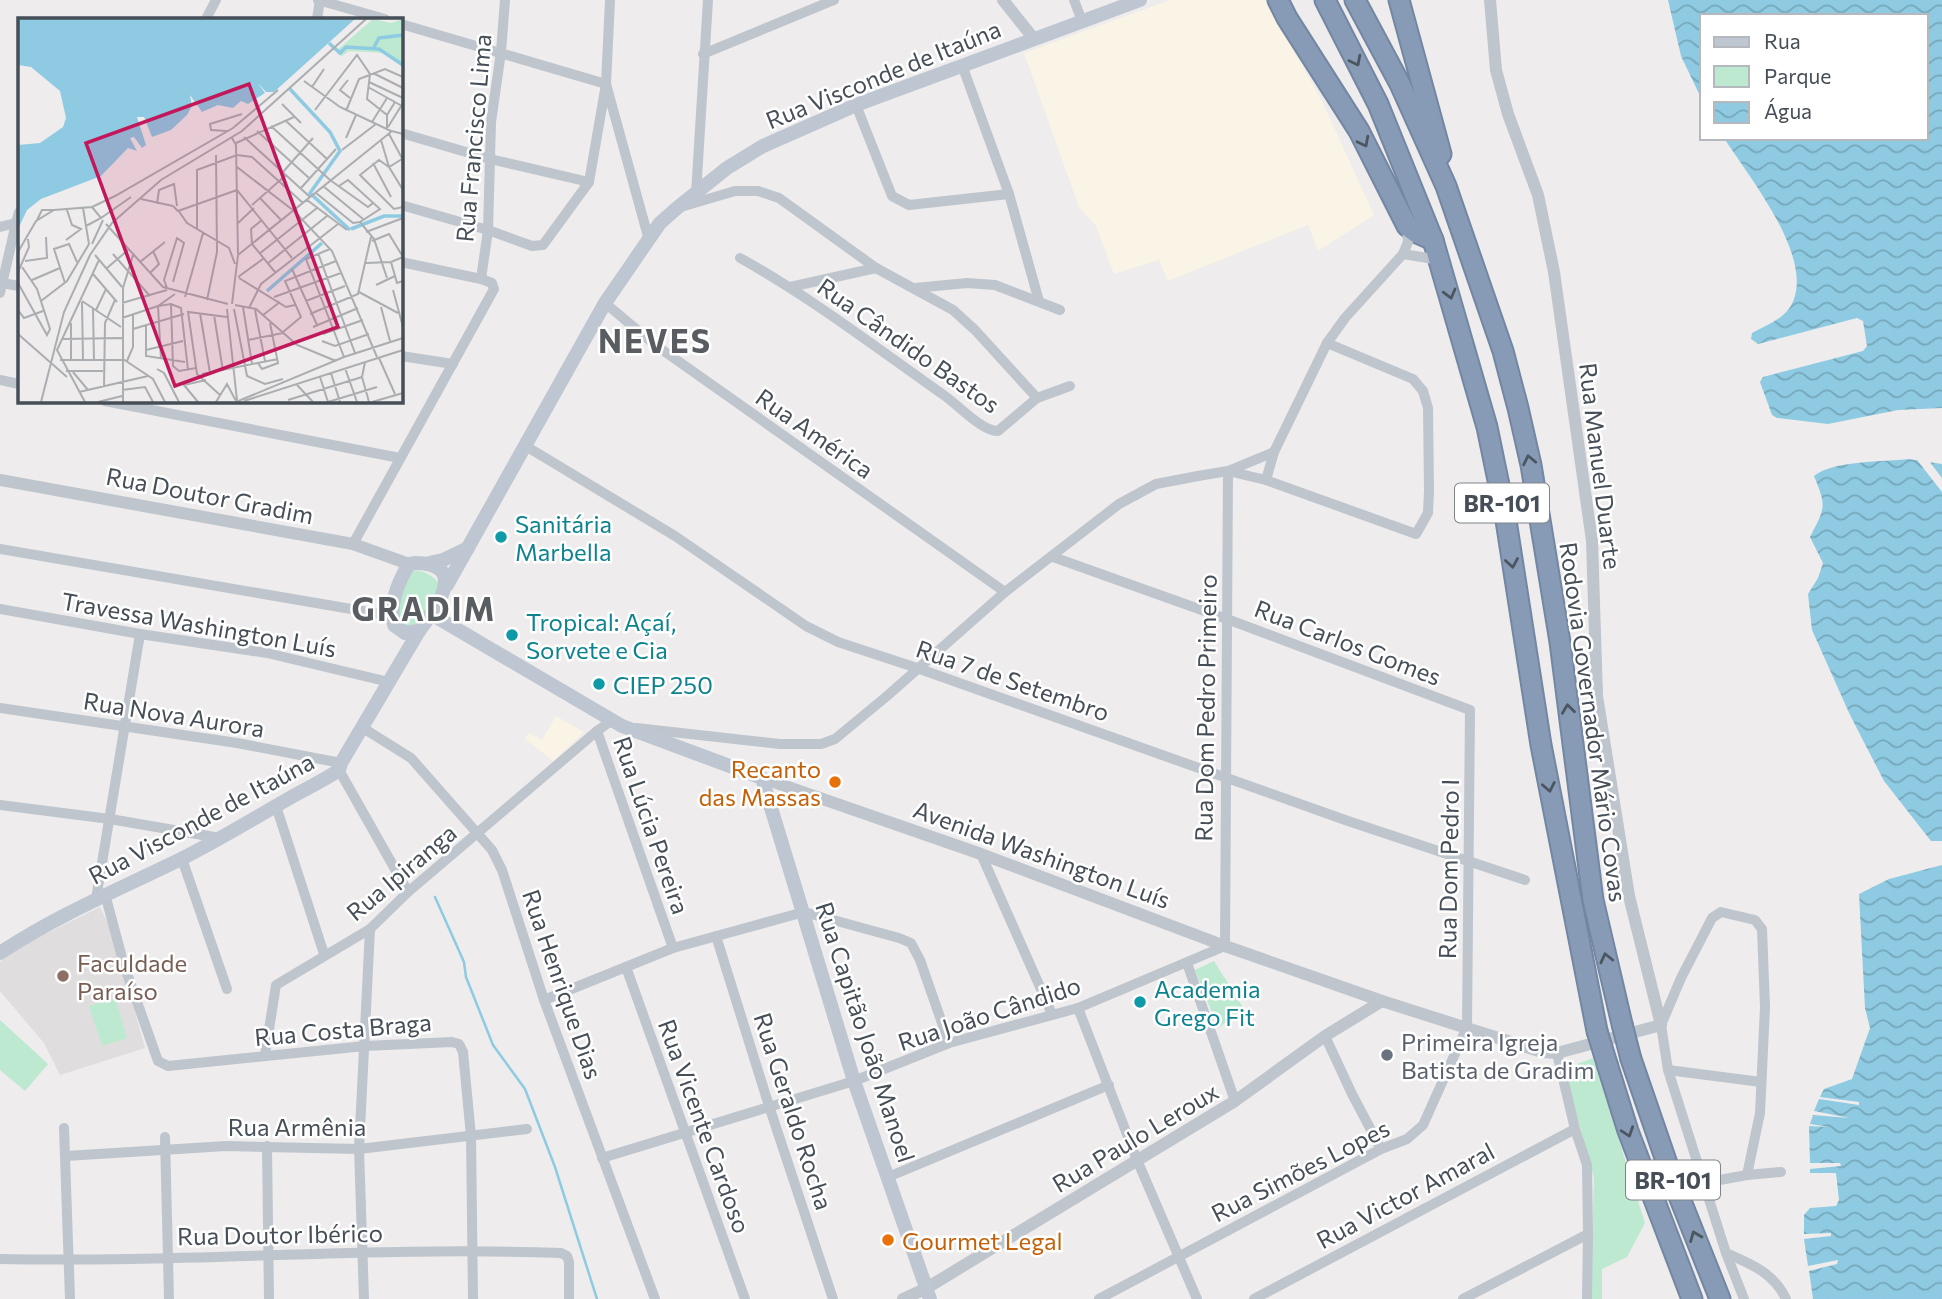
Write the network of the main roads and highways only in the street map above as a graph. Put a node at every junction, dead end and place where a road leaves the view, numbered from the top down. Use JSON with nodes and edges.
{"nodes":[{"id":1,"x":1140,"y":0,"type":"edge"},
{"id":2,"x":1278,"y":0,"type":"edge"},
{"id":3,"x":1325,"y":0,"type":"edge"},
{"id":4,"x":1355,"y":0,"type":"edge"},
{"id":5,"x":1399,"y":0,"type":"edge"},
{"id":6,"x":1446,"y":186,"type":"junction"},
{"id":7,"x":1433,"y":240,"type":"junction"},
{"id":8,"x":469,"y":547,"type":"junction"},
{"id":9,"x":429,"y":563,"type":"junction"},
{"id":10,"x":447,"y":584,"type":"junction"},
{"id":11,"x":431,"y":614,"type":"junction"},
{"id":12,"x":393,"y":621,"type":"junction"},
{"id":13,"x":419,"y":631,"type":"junction"},
{"id":14,"x":407,"y":651,"type":"junction"},
{"id":15,"x":762,"y":778,"type":"joint"},
{"id":16,"x":0,"y":953,"type":"edge"},
{"id":17,"x":928,"y":1294,"type":"edge"},
{"id":18,"x":1692,"y":1299,"type":"edge"},
{"id":19,"x":1720,"y":1299,"type":"edge"}],
"edges":[{"from":1,"to":8,"type":"main road","name":"Rua Visconde de Itaúna"},
{"from":2,"to":7,"type":"highway","one_way":true},
{"from":3,"to":7,"type":"highway","name":"Rodovia Governador Mário Covas","number":"BR-101","one_way":true},
{"from":4,"to":6,"type":"highway","name":"Rodovia Governador Mário Covas","number":"BR-101"},
{"from":5,"to":6,"type":"highway"},
{"from":19,"to":6,"type":"highway","name":"Rodovia Governador Mário Covas","number":"BR-101","one_way":true,"bridge":true},
{"from":7,"to":18,"type":"highway","name":"Rodovia Governador Mário Covas","number":"BR-101","one_way":true,"bridge":true},
{"from":8,"to":9,"type":"main road"},
{"from":8,"to":10,"type":"main road","name":"Rua Visconde de Itaúna"},
{"from":9,"to":10,"type":"main road"},
{"from":9,"to":12,"type":"main road"},
{"from":10,"to":11,"type":"main road","name":"Rua Visconde de Itaúna"},
{"from":11,"to":13,"type":"main road","name":"Rua Visconde de Itaúna"},
{"from":11,"to":15,"type":"main road","name":"Avenida Washington Luís"},
{"from":12,"to":13,"type":"main road"},
{"from":12,"to":14,"type":"main road"},
{"from":13,"to":14,"type":"main road","name":"Rua Visconde de Itaúna"},
{"from":14,"to":16,"type":"main road","name":"Rua Visconde de Itaúna"},
{"from":15,"to":17,"type":"main road","name":"Rua Capitão João Manoel"}]}
